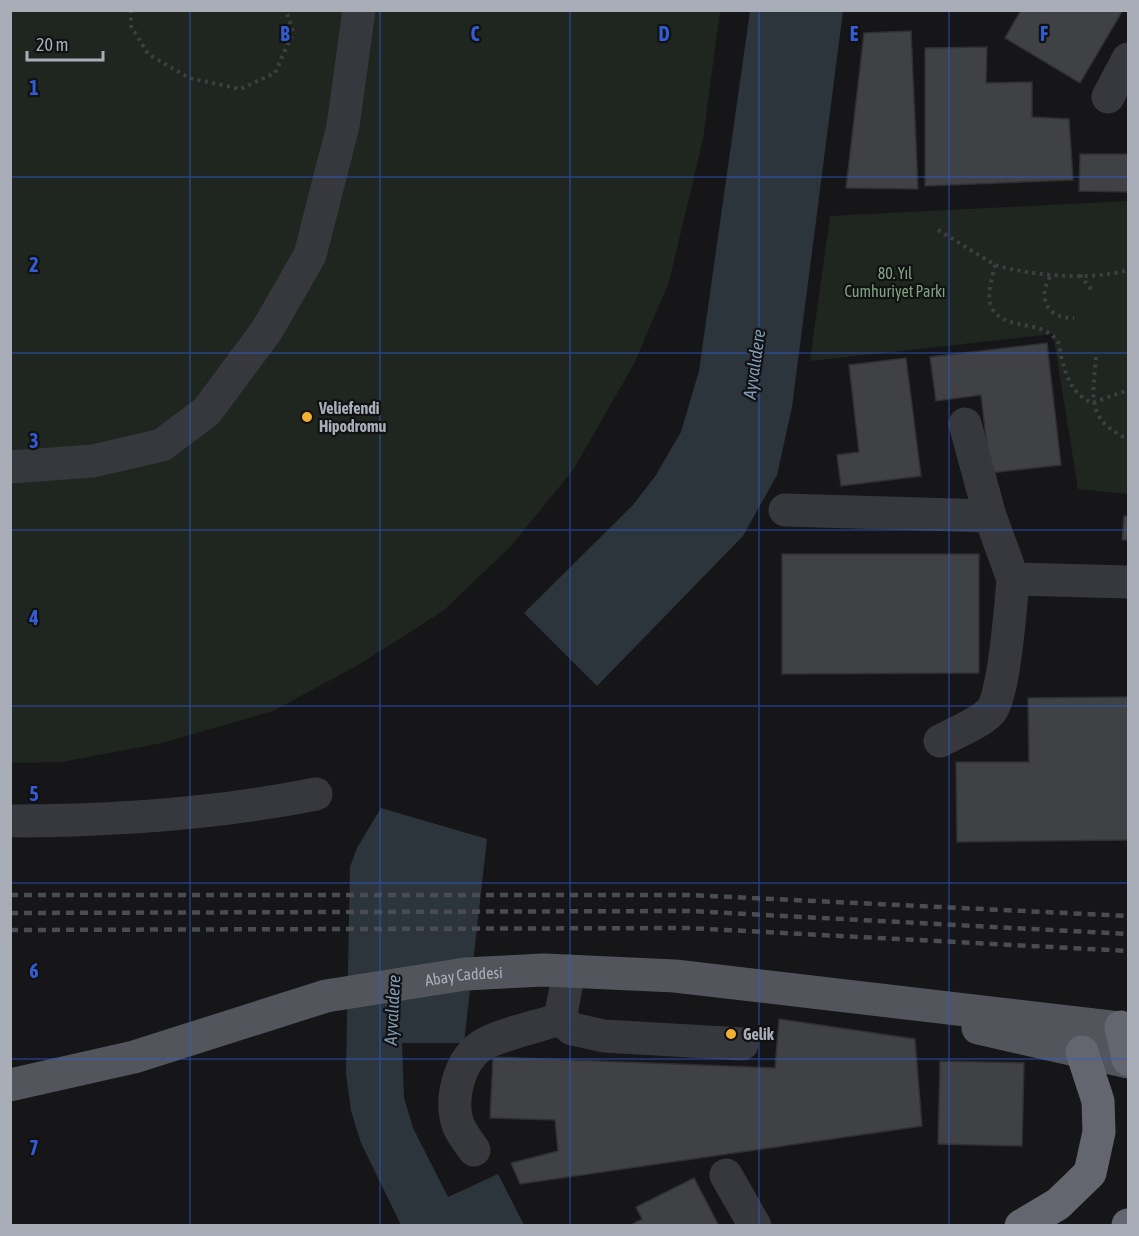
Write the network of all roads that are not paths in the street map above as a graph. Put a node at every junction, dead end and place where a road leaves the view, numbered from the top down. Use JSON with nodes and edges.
{"nodes":[{"id":1,"x":359,"y":10,"type":"edge"},
{"id":2,"x":1128,"y":59,"type":"edge"},
{"id":3,"x":1108,"y":97,"type":"dead end"},
{"id":4,"x":965,"y":424,"type":"dead end"},
{"id":5,"x":10,"y":467,"type":"edge"},
{"id":6,"x":785,"y":510,"type":"dead end"},
{"id":7,"x":990,"y":516,"type":"junction"},
{"id":8,"x":1013,"y":579,"type":"junction"},
{"id":9,"x":1128,"y":582,"type":"edge"},
{"id":10,"x":940,"y":741,"type":"dead end"},
{"id":11,"x":316,"y":794,"type":"dead end"},
{"id":12,"x":10,"y":820,"type":"edge"},
{"id":13,"x":569,"y":971,"type":"junction"},
{"id":14,"x":560,"y":1019,"type":"junction"},
{"id":15,"x":1124,"y":1028,"type":"edge"},
{"id":16,"x":1082,"y":1037,"type":"junction"},
{"id":17,"x":742,"y":1044,"type":"dead end"},
{"id":18,"x":1128,"y":1061,"type":"edge"},
{"id":19,"x":10,"y":1085,"type":"edge"},
{"id":20,"x":474,"y":1150,"type":"dead end"},
{"id":21,"x":726,"y":1175,"type":"dead end"},
{"id":22,"x":755,"y":1226,"type":"edge"},
{"id":23,"x":1021,"y":1226,"type":"edge"}],
"edges":[{"from":1,"to":5,"type":"street"},
{"from":2,"to":3,"type":"street"},
{"from":4,"to":7,"type":"street"},
{"from":6,"to":7,"type":"street"},
{"from":7,"to":8,"type":"street"},
{"from":8,"to":9,"type":"street"},
{"from":8,"to":10,"type":"street"},
{"from":11,"to":12,"type":"street"},
{"from":13,"to":14,"type":"street"},
{"from":13,"to":16,"type":"main road","name":"Abay Caddesi"},
{"from":13,"to":19,"type":"main road","name":"Abay Caddesi"},
{"from":14,"to":17,"type":"street"},
{"from":14,"to":20,"type":"street"},
{"from":15,"to":16,"type":"main road"},
{"from":15,"to":18,"type":"highway"},
{"from":16,"to":18,"type":"main road"},
{"from":16,"to":23,"type":"highway"},
{"from":21,"to":22,"type":"street"}]}
